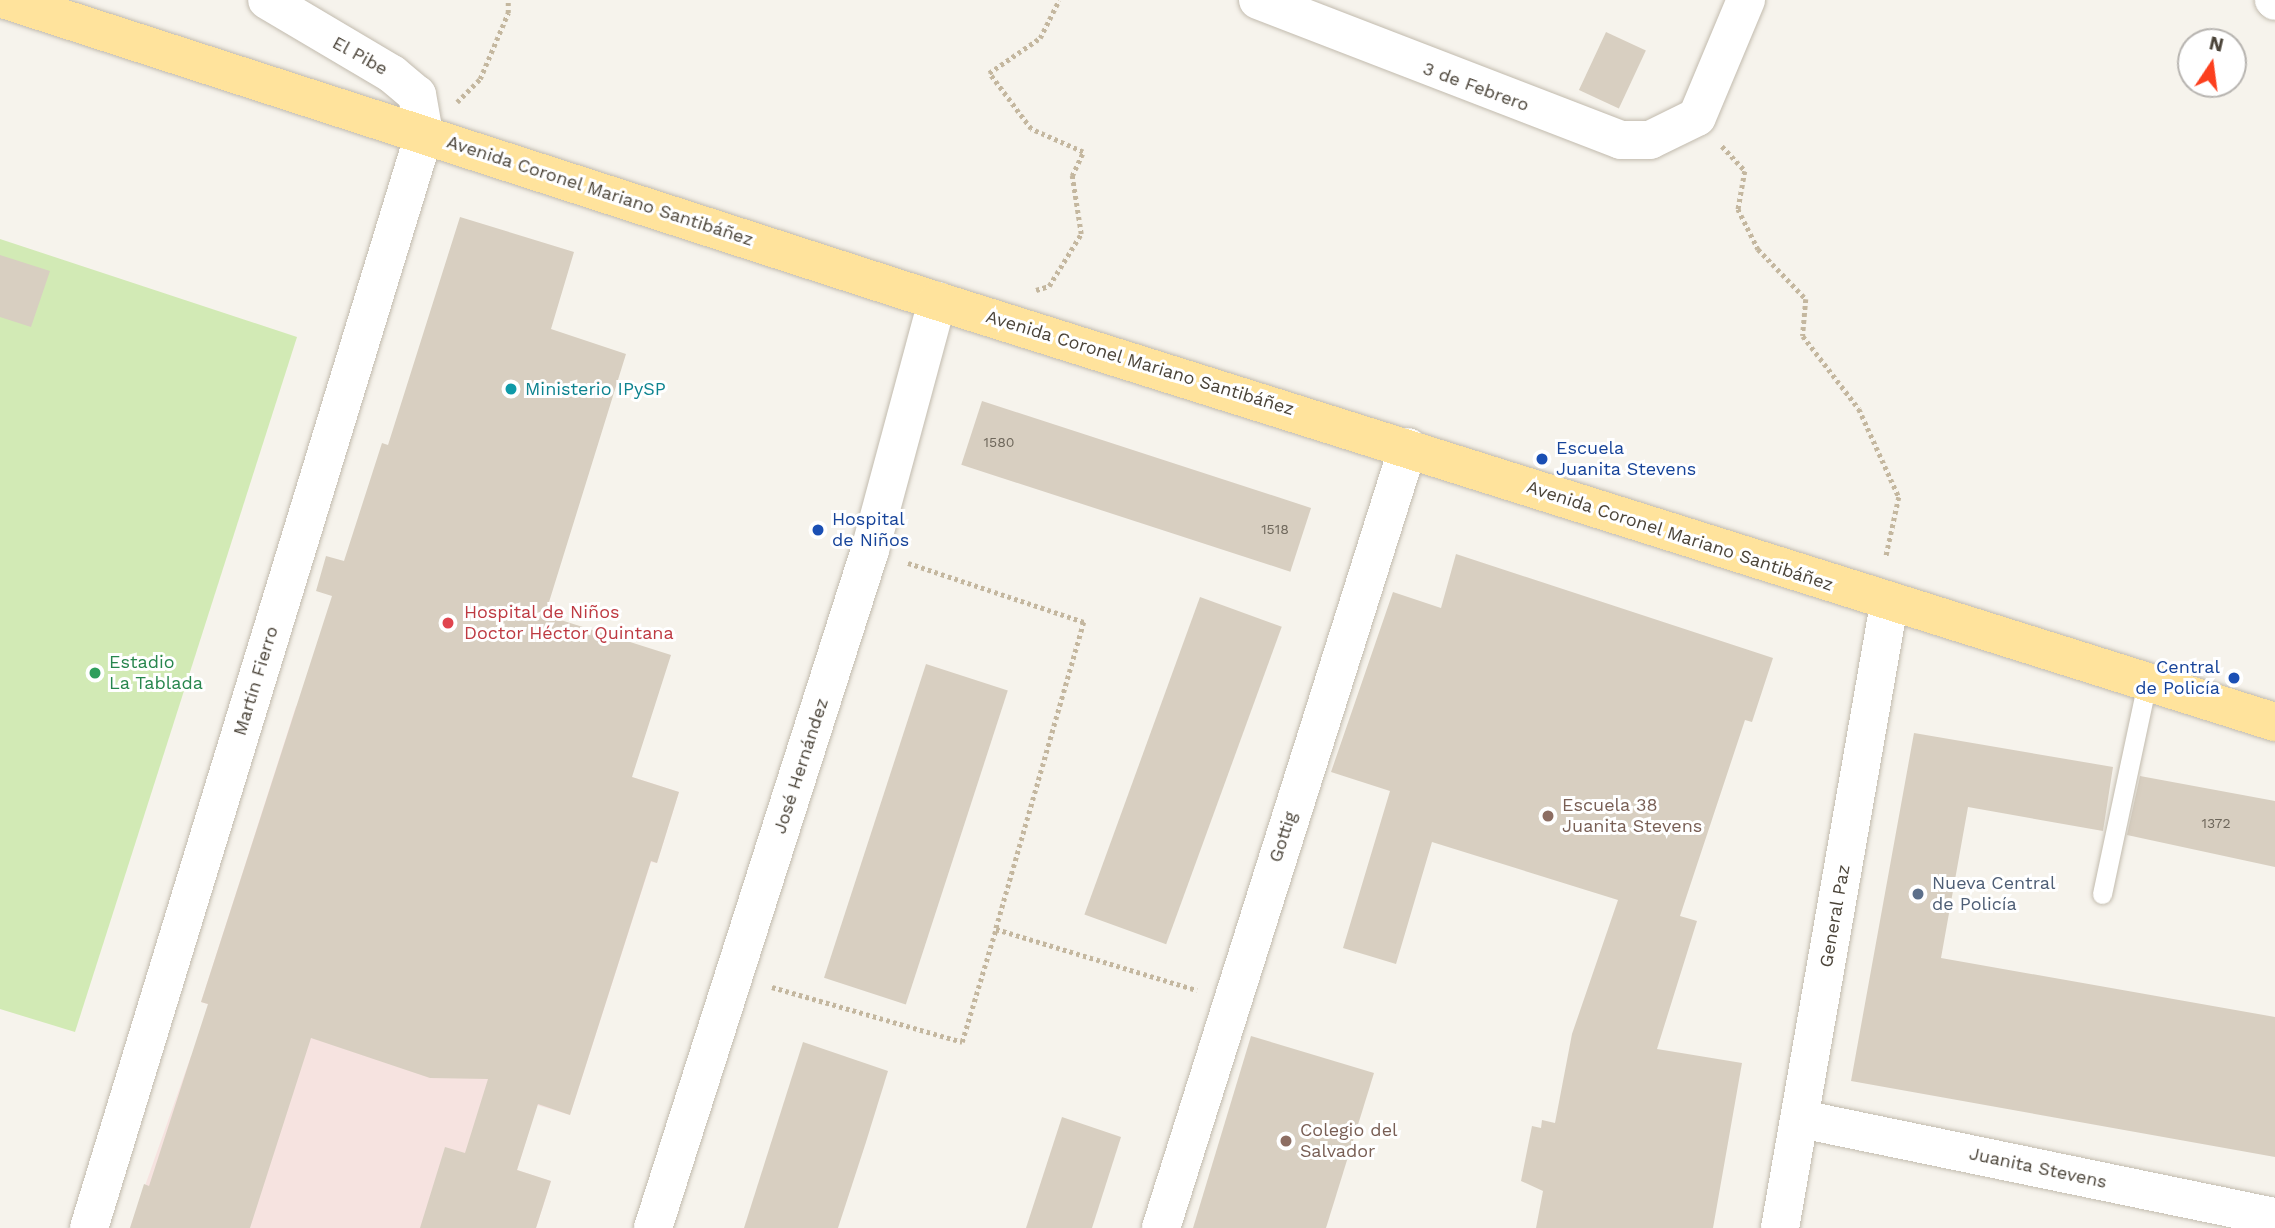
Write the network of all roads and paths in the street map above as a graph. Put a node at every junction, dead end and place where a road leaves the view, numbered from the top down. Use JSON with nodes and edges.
{"nodes":[{"id":1,"x":6,"y":0,"type":"edge"},
{"id":2,"x":267,"y":0,"type":"edge"},
{"id":3,"x":508,"y":0,"type":"edge"},
{"id":4,"x":1059,"y":0,"type":"edge"},
{"id":5,"x":1258,"y":0,"type":"edge"},
{"id":6,"x":1746,"y":0,"type":"edge"},
{"id":7,"x":424,"y":134,"type":"junction"},
{"id":8,"x":1745,"y":171,"type":"dead end"},
{"id":9,"x":1060,"y":266,"type":"dead end"},
{"id":10,"x":937,"y":301,"type":"junction"},
{"id":11,"x":1408,"y":447,"type":"junction"},
{"id":12,"x":1886,"y":543,"type":"dead end"},
{"id":13,"x":870,"y":550,"type":"junction"},
{"id":14,"x":1889,"y":604,"type":"junction"},
{"id":15,"x":2147,"y":682,"type":"junction"},
{"id":16,"x":2275,"y":722,"type":"edge"},
{"id":17,"x":2102,"y":894,"type":"dead end"},
{"id":18,"x":996,"y":929,"type":"junction"},
{"id":19,"x":734,"y":976,"type":"junction"},
{"id":20,"x":1231,"y":1000,"type":"junction"},
{"id":21,"x":1801,"y":1119,"type":"junction"},
{"id":22,"x":2275,"y":1217,"type":"edge"},
{"id":23,"x":89,"y":1228,"type":"edge"},
{"id":24,"x":653,"y":1228,"type":"edge"},
{"id":25,"x":1161,"y":1228,"type":"edge"},
{"id":26,"x":1780,"y":1228,"type":"edge"}],
"edges":[{"from":1,"to":7,"type":"main road","name":"Avenida Coronel Mariano Santibáñez"},
{"from":2,"to":7,"type":"street","name":"El Pibe"},
{"from":3,"to":7,"type":"path"},
{"from":4,"to":9,"type":"path"},
{"from":5,"to":6,"type":"street","name":"3 de Febrero"},
{"from":7,"to":10,"type":"main road","name":"Avenida Coronel Mariano Santibáñez"},
{"from":7,"to":23,"type":"street","name":"Martín Fierro"},
{"from":8,"to":12,"type":"path"},
{"from":10,"to":11,"type":"main road","name":"Avenida Coronel Mariano Santibáñez"},
{"from":10,"to":13,"type":"street","name":"José Hernández"},
{"from":11,"to":14,"type":"main road","name":"Avenida Coronel Mariano Santibáñez"},
{"from":11,"to":20,"type":"street","name":"Gottig"},
{"from":13,"to":18,"type":"path"},
{"from":13,"to":19,"type":"street","name":"José Hernández"},
{"from":14,"to":15,"type":"main road","name":"Avenida Coronel Mariano Santibáñez"},
{"from":14,"to":21,"type":"street","name":"General Paz"},
{"from":15,"to":16,"type":"main road","name":"Avenida Coronel Mariano Santibáñez"},
{"from":15,"to":17,"type":"lane"},
{"from":18,"to":19,"type":"path"},
{"from":18,"to":20,"type":"path"},
{"from":19,"to":24,"type":"street","name":"José Hernández"},
{"from":20,"to":25,"type":"street","name":"Gottig"},
{"from":21,"to":22,"type":"street","name":"Juanita Stevens"},
{"from":21,"to":26,"type":"street","name":"General Paz"}]}
